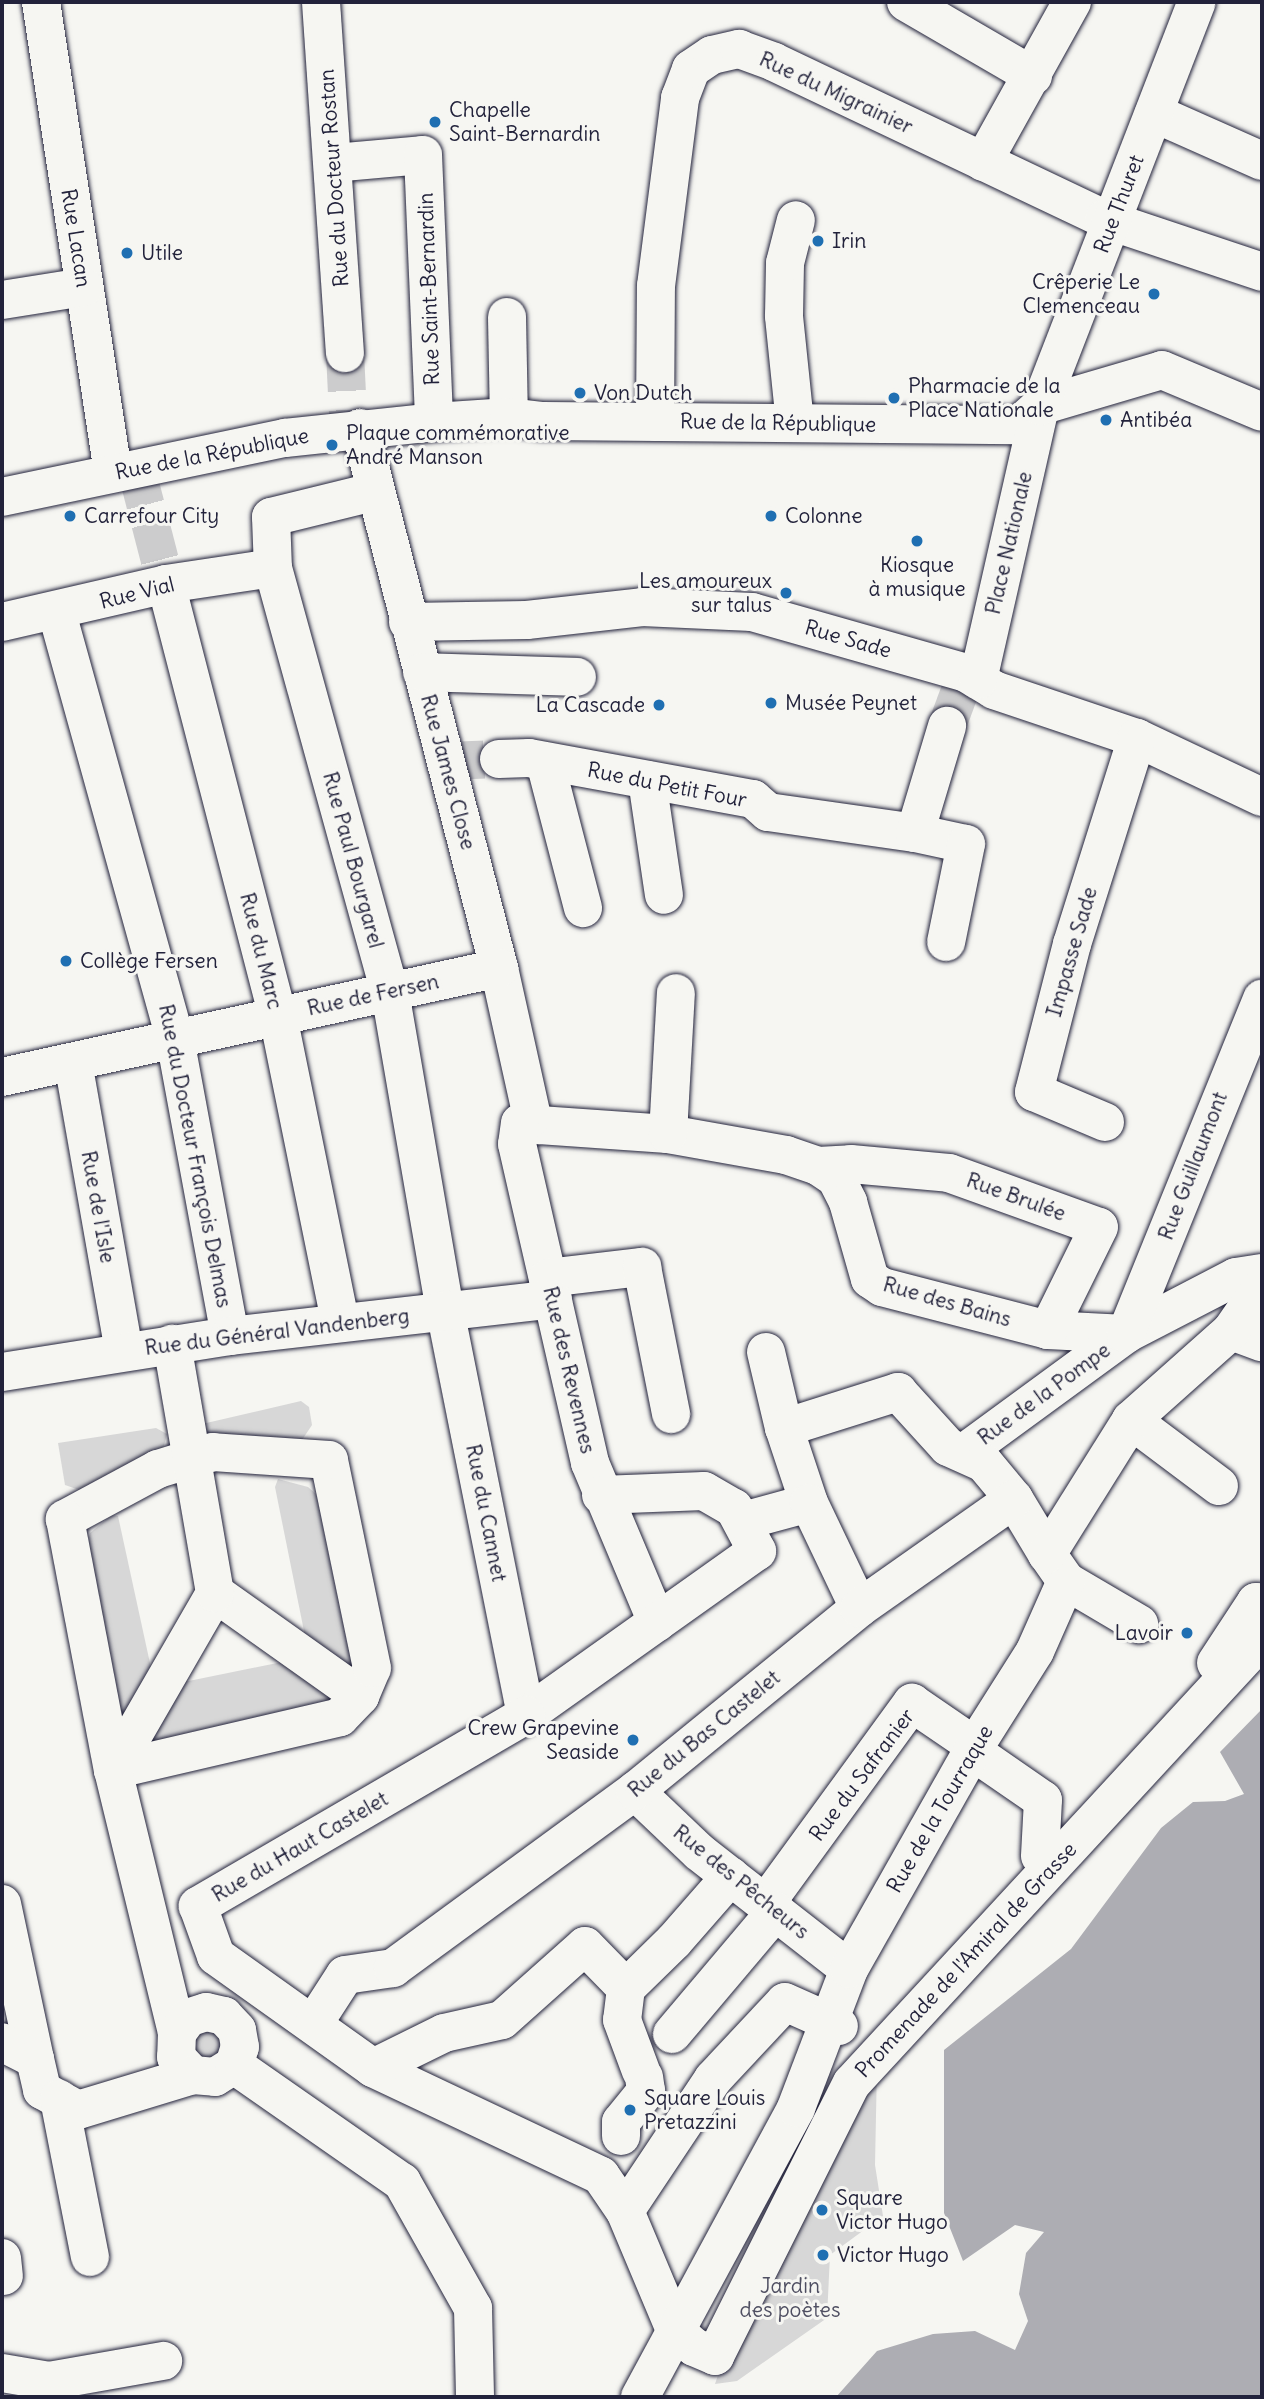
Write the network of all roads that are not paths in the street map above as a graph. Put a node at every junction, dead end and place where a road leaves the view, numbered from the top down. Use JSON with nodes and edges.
{"nodes":[{"id":1,"x":41,"y":2,"type":"edge"},
{"id":2,"x":321,"y":2,"type":"edge"},
{"id":3,"x":906,"y":2,"type":"edge"},
{"id":4,"x":1072,"y":2,"type":"edge"},
{"id":5,"x":1197,"y":2,"type":"edge"},
{"id":6,"x":1033,"y":76,"type":"junction"},
{"id":7,"x":1154,"y":113,"type":"junction"},
{"id":8,"x":1262,"y":161,"type":"edge"},
{"id":9,"x":983,"y":162,"type":"junction"},
{"id":10,"x":334,"y":163,"type":"junction"},
{"id":11,"x":796,"y":220,"type":"dead end"},
{"id":12,"x":1112,"y":222,"type":"junction"},
{"id":13,"x":1262,"y":272,"type":"edge"},
{"id":14,"x":85,"y":293,"type":"junction"},
{"id":15,"x":2,"y":300,"type":"edge"},
{"id":16,"x":508,"y":317,"type":"dead end"},
{"id":17,"x":345,"y":353,"type":"tunnel mouth"},
{"id":18,"x":1040,"y":406,"type":"junction"},
{"id":19,"x":1262,"y":412,"type":"edge"},
{"id":20,"x":509,"y":416,"type":"junction"},
{"id":21,"x":434,"y":422,"type":"junction"},
{"id":22,"x":655,"y":422,"type":"junction"},
{"id":23,"x":795,"y":423,"type":"junction"},
{"id":24,"x":353,"y":424,"type":"junction"},
{"id":25,"x":113,"y":474,"type":"junction"},
{"id":26,"x":373,"y":492,"type":"junction"},
{"id":27,"x":2,"y":498,"type":"edge"},
{"id":28,"x":273,"y":568,"type":"junction"},
{"id":29,"x":166,"y":584,"type":"junction"},
{"id":30,"x":57,"y":613,"type":"junction"},
{"id":31,"x":2,"y":622,"type":"edge"},
{"id":32,"x":408,"y":622,"type":"junction"},
{"id":33,"x":422,"y":672,"type":"junction"},
{"id":34,"x":577,"y":677,"type":"dead end"},
{"id":35,"x":969,"y":680,"type":"junction"},
{"id":36,"x":947,"y":726,"type":"tunnel mouth"},
{"id":37,"x":1137,"y":738,"type":"junction"},
{"id":38,"x":499,"y":759,"type":"tunnel mouth"},
{"id":39,"x":545,"y":762,"type":"junction"},
{"id":40,"x":646,"y":780,"type":"junction"},
{"id":41,"x":1262,"y":797,"type":"edge"},
{"id":42,"x":915,"y":833,"type":"junction"},
{"id":43,"x":664,"y":895,"type":"dead end"},
{"id":44,"x":583,"y":908,"type":"dead end"},
{"id":45,"x":946,"y":942,"type":"dead end"},
{"id":46,"x":499,"y":968,"type":"junction"},
{"id":47,"x":390,"y":992,"type":"junction"},
{"id":48,"x":676,"y":993,"type":"dead end"},
{"id":49,"x":1262,"y":999,"type":"edge"},
{"id":50,"x":278,"y":1016,"type":"junction"},
{"id":51,"x":176,"y":1039,"type":"junction"},
{"id":52,"x":73,"y":1062,"type":"junction"},
{"id":53,"x":2,"y":1077,"type":"edge"},
{"id":54,"x":532,"y":1117,"type":"junction"},
{"id":55,"x":1105,"y":1122,"type":"dead end"},
{"id":56,"x":668,"y":1134,"type":"junction"},
{"id":57,"x":818,"y":1166,"type":"junction"},
{"id":58,"x":1262,"y":1273,"type":"edge"},
{"id":59,"x":1262,"y":1286,"type":"edge"},
{"id":60,"x":551,"y":1288,"type":"junction"},
{"id":61,"x":445,"y":1310,"type":"junction"},
{"id":62,"x":340,"y":1322,"type":"junction"},
{"id":63,"x":1048,"y":1330,"type":"junction"},
{"id":64,"x":1126,"y":1334,"type":"junction"},
{"id":65,"x":230,"y":1336,"type":"junction"},
{"id":66,"x":1247,"y":1337,"type":"edge"},
{"id":67,"x":172,"y":1345,"type":"junction"},
{"id":68,"x":124,"y":1352,"type":"junction"},
{"id":69,"x":766,"y":1352,"type":"dead end"},
{"id":70,"x":2,"y":1372,"type":"edge"},
{"id":71,"x":671,"y":1414,"type":"dead end"},
{"id":72,"x":1131,"y":1420,"type":"junction"},
{"id":73,"x":783,"y":1428,"type":"junction"},
{"id":74,"x":965,"y":1452,"type":"junction"},
{"id":75,"x":192,"y":1459,"type":"junction"},
{"id":76,"x":1219,"y":1486,"type":"dead end"},
{"id":77,"x":601,"y":1495,"type":"junction"},
{"id":78,"x":1014,"y":1499,"type":"junction"},
{"id":79,"x":809,"y":1503,"type":"junction"},
{"id":80,"x":743,"y":1521,"type":"junction"},
{"id":81,"x":1057,"y":1568,"type":"junction"},
{"id":82,"x":215,"y":1593,"type":"junction"},
{"id":83,"x":1262,"y":1603,"type":"edge"},
{"id":84,"x":859,"y":1608,"type":"junction"},
{"id":85,"x":657,"y":1622,"type":"junction"},
{"id":86,"x":1139,"y":1624,"type":"dead end"},
{"id":87,"x":1262,"y":1639,"type":"edge"},
{"id":88,"x":1213,"y":1668,"type":"dead end"},
{"id":89,"x":360,"y":1696,"type":"junction"},
{"id":90,"x":526,"y":1715,"type":"junction"},
{"id":91,"x":974,"y":1748,"type":"junction"},
{"id":92,"x":113,"y":1770,"type":"junction"},
{"id":93,"x":635,"y":1791,"type":"junction"},
{"id":94,"x":1040,"y":1856,"type":"dead end"},
{"id":95,"x":730,"y":1875,"type":"junction"},
{"id":96,"x":2,"y":1904,"type":"edge"},
{"id":97,"x":771,"y":1907,"type":"junction"},
{"id":98,"x":526,"y":1964,"type":"dead end"},
{"id":99,"x":849,"y":1969,"type":"junction"},
{"id":100,"x":626,"y":1988,"type":"junction"},
{"id":101,"x":502,"y":2020,"type":"junction"},
{"id":102,"x":314,"y":2022,"type":"junction"},
{"id":103,"x":834,"y":2024,"type":"junction"},
{"id":104,"x":177,"y":2033,"type":"junction"},
{"id":105,"x":672,"y":2034,"type":"dead end"},
{"id":106,"x":2,"y":2042,"type":"edge"},
{"id":107,"x":35,"y":2059,"type":"junction"},
{"id":108,"x":234,"y":2065,"type":"junction"},
{"id":109,"x":373,"y":2068,"type":"junction"},
{"id":110,"x":193,"y":2075,"type":"junction"},
{"id":111,"x":59,"y":2099,"type":"junction"},
{"id":112,"x":625,"y":2211,"type":"junction"},
{"id":113,"x":90,"y":2257,"type":"dead end"},
{"id":114,"x":685,"y":2339,"type":"junction"},
{"id":115,"x":163,"y":2361,"type":"dead end"},
{"id":116,"x":2,"y":2373,"type":"edge"},
{"id":117,"x":53,"y":2389,"type":"edge"},
{"id":118,"x":475,"y":2397,"type":"edge"},
{"id":119,"x":640,"y":2397,"type":"edge"}],
"edges":[{"from":1,"to":14,"type":"street","name":"Rue Lacan"},
{"from":2,"to":10,"type":"street","name":"Rue du Docteur Rostan"},
{"from":3,"to":6,"type":"street"},
{"from":4,"to":6,"type":"street"},
{"from":5,"to":7,"type":"street","name":"Rue Thuret"},
{"from":6,"to":9,"type":"street"},
{"from":7,"to":8,"type":"street"},
{"from":7,"to":12,"type":"street","name":"Rue Thuret"},
{"from":9,"to":12,"type":"street","name":"Rue du Migrainier"},
{"from":9,"to":22,"type":"street","name":"Rue du Migrainier"},
{"from":10,"to":17,"type":"street","name":"Rue du Docteur Rostan"},
{"from":10,"to":21,"type":"street","name":"Rue Saint-Bernardin"},
{"from":11,"to":23,"type":"street"},
{"from":12,"to":13,"type":"street","name":"Rue du Migrainier"},
{"from":12,"to":18,"type":"street","name":"Rue Thuret"},
{"from":14,"to":15,"type":"street"},
{"from":14,"to":25,"type":"street","name":"Rue Lacan"},
{"from":16,"to":20,"type":"street"},
{"from":18,"to":19,"type":"street","name":"Rue de la République"},
{"from":18,"to":23,"type":"street","name":"Rue de la République"},
{"from":18,"to":35,"type":"street","name":"Place Nationale"},
{"from":20,"to":21,"type":"street","name":"Rue de la République"},
{"from":20,"to":22,"type":"street","name":"Rue de la République"},
{"from":21,"to":24,"type":"street","name":"Rue de la République"},
{"from":22,"to":23,"type":"street","name":"Rue de la République"},
{"from":24,"to":25,"type":"street","name":"Rue de la République"},
{"from":24,"to":26,"type":"street","name":"Rue James Close"},
{"from":25,"to":27,"type":"street","name":"Rue de la République"},
{"from":26,"to":28,"type":"street","name":"Rue Paul Bourgarel"},
{"from":26,"to":32,"type":"street","name":"Rue James Close"},
{"from":28,"to":29,"type":"street","name":"Rue Vial"},
{"from":28,"to":47,"type":"street","name":"Rue Paul Bourgarel"},
{"from":29,"to":30,"type":"street","name":"Rue Vial"},
{"from":29,"to":50,"type":"street","name":"Rue du Marc"},
{"from":30,"to":31,"type":"street","name":"Rue Vial"},
{"from":30,"to":51,"type":"street","name":"Rue du Docteur François Delmas"},
{"from":32,"to":33,"type":"street","name":"Rue James Close"},
{"from":32,"to":35,"type":"street","name":"Rue Sade"},
{"from":33,"to":34,"type":"street"},
{"from":33,"to":46,"type":"street","name":"Rue James Close"},
{"from":35,"to":37,"type":"street","name":"Rue Sade"},
{"from":36,"to":42,"type":"street"},
{"from":37,"to":41,"type":"street","name":"Rue Sade"},
{"from":37,"to":55,"type":"street","name":"Impasse Sade"},
{"from":38,"to":39,"type":"street","name":"Rue du Petit Four"},
{"from":39,"to":40,"type":"street","name":"Rue du Petit Four"},
{"from":39,"to":44,"type":"street"},
{"from":40,"to":42,"type":"street","name":"Rue du Petit Four"},
{"from":40,"to":43,"type":"street"},
{"from":42,"to":45,"type":"street","name":"Rue du Petit Four"},
{"from":46,"to":47,"type":"street","name":"Rue de Fersen"},
{"from":46,"to":54,"type":"street","name":"Rue James Close"},
{"from":47,"to":50,"type":"street","name":"Rue de Fersen"},
{"from":47,"to":61,"type":"street","name":"Rue Paul Bourgarel"},
{"from":48,"to":56,"type":"street"},
{"from":49,"to":64,"type":"street","name":"Rue Guillaumont"},
{"from":50,"to":51,"type":"street","name":"Rue de Fersen"},
{"from":50,"to":62,"type":"street","name":"Rue du Marc"},
{"from":51,"to":52,"type":"street","name":"Rue de Fersen"},
{"from":51,"to":65,"type":"street","name":"Rue du Docteur François Delmas"},
{"from":52,"to":53,"type":"street","name":"Rue de Fersen"},
{"from":52,"to":68,"type":"street","name":"Rue de l'Isle"},
{"from":54,"to":56,"type":"street","name":"Rue des Bains"},
{"from":54,"to":60,"type":"street","name":"Rue des Revennes"},
{"from":56,"to":57,"type":"street","name":"Rue des Bains"},
{"from":57,"to":63,"type":"street","name":"Rue des Bains"},
{"from":57,"to":63,"type":"street","name":"Rue Brulée"},
{"from":58,"to":64,"type":"street"},
{"from":59,"to":66,"type":"street","name":"Rue de la Tourraque"},
{"from":60,"to":61,"type":"street","name":"Rue du Général Vandenberg"},
{"from":60,"to":71,"type":"street","name":"Rue du Général Vandenberg"},
{"from":60,"to":77,"type":"street","name":"Rue des Revennes"},
{"from":61,"to":62,"type":"street","name":"Rue du Général Vandenberg"},
{"from":61,"to":90,"type":"street","name":"Rue du Cannet"},
{"from":62,"to":65,"type":"street","name":"Rue du Général Vandenberg"},
{"from":63,"to":64,"type":"street","name":"Rue des Bains"},
{"from":64,"to":74,"type":"street","name":"Rue de la Pompe"},
{"from":65,"to":67,"type":"street","name":"Rue du Général Vandenberg"},
{"from":66,"to":72,"type":"street","name":"Rue de la Tourraque"},
{"from":67,"to":68,"type":"street","name":"Rue du Général Vandenberg"},
{"from":67,"to":75,"type":"street"},
{"from":68,"to":70,"type":"street","name":"Rue du Général Vandenberg"},
{"from":69,"to":73,"type":"street"},
{"from":72,"to":76,"type":"street"},
{"from":72,"to":81,"type":"street","name":"Rue de la Tourraque"},
{"from":73,"to":74,"type":"street","name":"Rue de la Pompe"},
{"from":73,"to":79,"type":"street"},
{"from":74,"to":78,"type":"street"},
{"from":75,"to":82,"type":"street"},
{"from":75,"to":89,"type":"street"},
{"from":75,"to":92,"type":"street"},
{"from":77,"to":80,"type":"street"},
{"from":77,"to":85,"type":"street","name":"Rue des Revennes"},
{"from":78,"to":81,"type":"street"},
{"from":78,"to":84,"type":"street","name":"Rue du Bas Castelet"},
{"from":79,"to":80,"type":"street"},
{"from":79,"to":84,"type":"street"},
{"from":80,"to":85,"type":"street","name":"Rue du Haut Castelet"},
{"from":81,"to":86,"type":"street"},
{"from":81,"to":91,"type":"street","name":"Rue de la Tourraque"},
{"from":82,"to":89,"type":"street"},
{"from":82,"to":92,"type":"street"},
{"from":83,"to":88,"type":"street"},
{"from":84,"to":93,"type":"street","name":"Rue du Bas Castelet"},
{"from":85,"to":90,"type":"street","name":"Rue du Haut Castelet"},
{"from":87,"to":114,"type":"street","name":"Promenade de l'Amiral de Grasse"},
{"from":89,"to":92,"type":"street"},
{"from":90,"to":102,"type":"street","name":"Rue du Haut Castelet"},
{"from":91,"to":94,"type":"street"},
{"from":91,"to":97,"type":"street","name":"Rue du Safranier"},
{"from":91,"to":99,"type":"street","name":"Rue de la Tourraque"},
{"from":92,"to":104,"type":"street"},
{"from":93,"to":95,"type":"street","name":"Rue des Pêcheurs"},
{"from":93,"to":102,"type":"street","name":"Rue du Bas Castelet"},
{"from":95,"to":97,"type":"street","name":"Rue des Pêcheurs"},
{"from":95,"to":100,"type":"street"},
{"from":96,"to":107,"type":"street"},
{"from":97,"to":99,"type":"street","name":"Rue des Pêcheurs"},
{"from":97,"to":105,"type":"street","name":"Rue du Safranier"},
{"from":98,"to":101,"type":"street"},
{"from":99,"to":103,"type":"street","name":"Rue de la Tourraque"},
{"from":100,"to":101,"type":"street"},
{"from":100,"to":112,"type":"street"},
{"from":101,"to":109,"type":"street"},
{"from":102,"to":109,"type":"street","name":"Rue du Haut Castelet"},
{"from":103,"to":112,"type":"street"},
{"from":103,"to":114,"type":"street","name":"Rue de la Tourraque"},
{"from":104,"to":108,"type":"street"},
{"from":104,"to":110,"type":"street"},
{"from":106,"to":107,"type":"street"},
{"from":107,"to":111,"type":"street"},
{"from":108,"to":110,"type":"street"},
{"from":108,"to":118,"type":"street"},
{"from":109,"to":112,"type":"street","name":"Rue du Haut Castelet"},
{"from":110,"to":111,"type":"street"},
{"from":111,"to":113,"type":"street"},
{"from":112,"to":114,"type":"street","name":"Rue du Haut Castelet"},
{"from":114,"to":119,"type":"street","name":"Rue de la Tourraque"},
{"from":115,"to":117,"type":"street"},
{"from":116,"to":117,"type":"street"}]}
